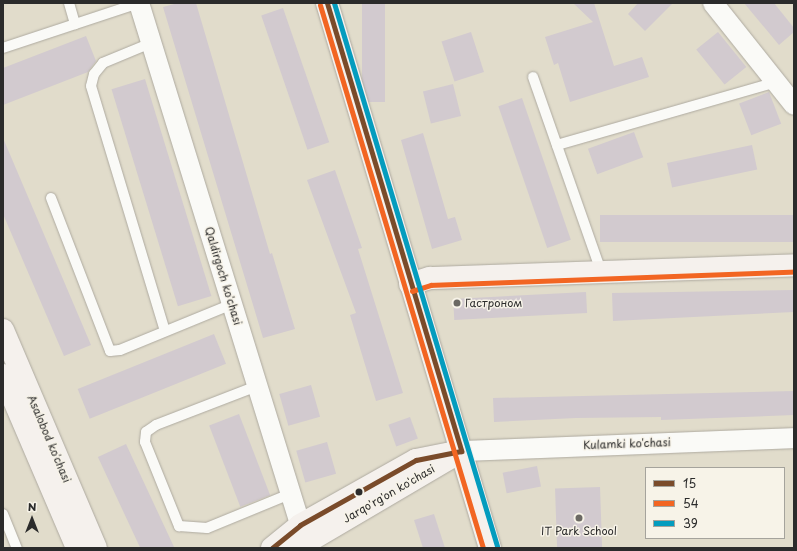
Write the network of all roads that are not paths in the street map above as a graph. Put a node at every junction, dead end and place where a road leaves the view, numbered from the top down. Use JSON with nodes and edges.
{"nodes":[{"id":1,"x":69,"y":3,"type":"edge"},
{"id":2,"x":139,"y":3,"type":"edge"},
{"id":3,"x":328,"y":3,"type":"edge"},
{"id":4,"x":713,"y":3,"type":"edge"},
{"id":5,"x":75,"y":24,"type":"junction"},
{"id":6,"x":151,"y":43,"type":"junction"},
{"id":7,"x":3,"y":48,"type":"edge"},
{"id":8,"x":533,"y":77,"type":"dead end"},
{"id":9,"x":776,"y":82,"type":"junction"},
{"id":10,"x":794,"y":105,"type":"edge"},
{"id":11,"x":557,"y":145,"type":"junction"},
{"id":12,"x":51,"y":198,"type":"dead end"},
{"id":13,"x":794,"y":265,"type":"edge"},
{"id":14,"x":601,"y":271,"type":"junction"},
{"id":15,"x":410,"y":284,"type":"junction"},
{"id":16,"x":232,"y":304,"type":"junction"},
{"id":17,"x":3,"y":330,"type":"edge"},
{"id":18,"x":165,"y":331,"type":"junction"},
{"id":19,"x":3,"y":375,"type":"edge"},
{"id":20,"x":257,"y":386,"type":"junction"},
{"id":21,"x":794,"y":438,"type":"edge"},
{"id":22,"x":461,"y":451,"type":"junction"},
{"id":23,"x":290,"y":494,"type":"junction"},
{"id":24,"x":3,"y":514,"type":"edge"},
{"id":25,"x":302,"y":541,"type":"edge"},
{"id":26,"x":17,"y":548,"type":"edge"},
{"id":27,"x":77,"y":548,"type":"edge"},
{"id":28,"x":96,"y":548,"type":"edge"},
{"id":29,"x":272,"y":548,"type":"edge"},
{"id":30,"x":490,"y":548,"type":"edge"}],
"edges":[{"from":1,"to":5,"type":"lane"},
{"from":2,"to":5,"type":"lane"},
{"from":2,"to":6,"type":"street","name":"Qaldirgoch ko'chasi"},
{"from":3,"to":15,"type":"main road"},
{"from":4,"to":9,"type":"street"},
{"from":5,"to":7,"type":"lane"},
{"from":6,"to":16,"type":"street","name":"Qaldirgoch ko'chasi"},
{"from":6,"to":18,"type":"lane"},
{"from":8,"to":11,"type":"lane"},
{"from":9,"to":10,"type":"street"},
{"from":9,"to":11,"type":"lane"},
{"from":11,"to":14,"type":"lane"},
{"from":12,"to":18,"type":"lane"},
{"from":13,"to":14,"type":"main road"},
{"from":14,"to":15,"type":"main road"},
{"from":15,"to":22,"type":"main road"},
{"from":16,"to":18,"type":"lane"},
{"from":16,"to":20,"type":"street","name":"Qaldirgoch ko'chasi"},
{"from":17,"to":28,"type":"main road","name":"Asalobod ko'chasi"},
{"from":19,"to":27,"type":"main road","name":"Asalobod ko'chasi"},
{"from":20,"to":23,"type":"street","name":"Qaldirgoch ko'chasi"},
{"from":20,"to":23,"type":"lane"},
{"from":21,"to":22,"type":"street","name":"Kulamki ko'chasi"},
{"from":22,"to":25,"type":"main road","name":"Jarqo'rg'on ko'chasi"},
{"from":22,"to":30,"type":"main road"},
{"from":23,"to":25,"type":"street","name":"Qaldirgoch ko'chasi"},
{"from":24,"to":26,"type":"lane"},
{"from":25,"to":29,"type":"main road","name":"Jarqo'rg'on ko'chasi"}]}
